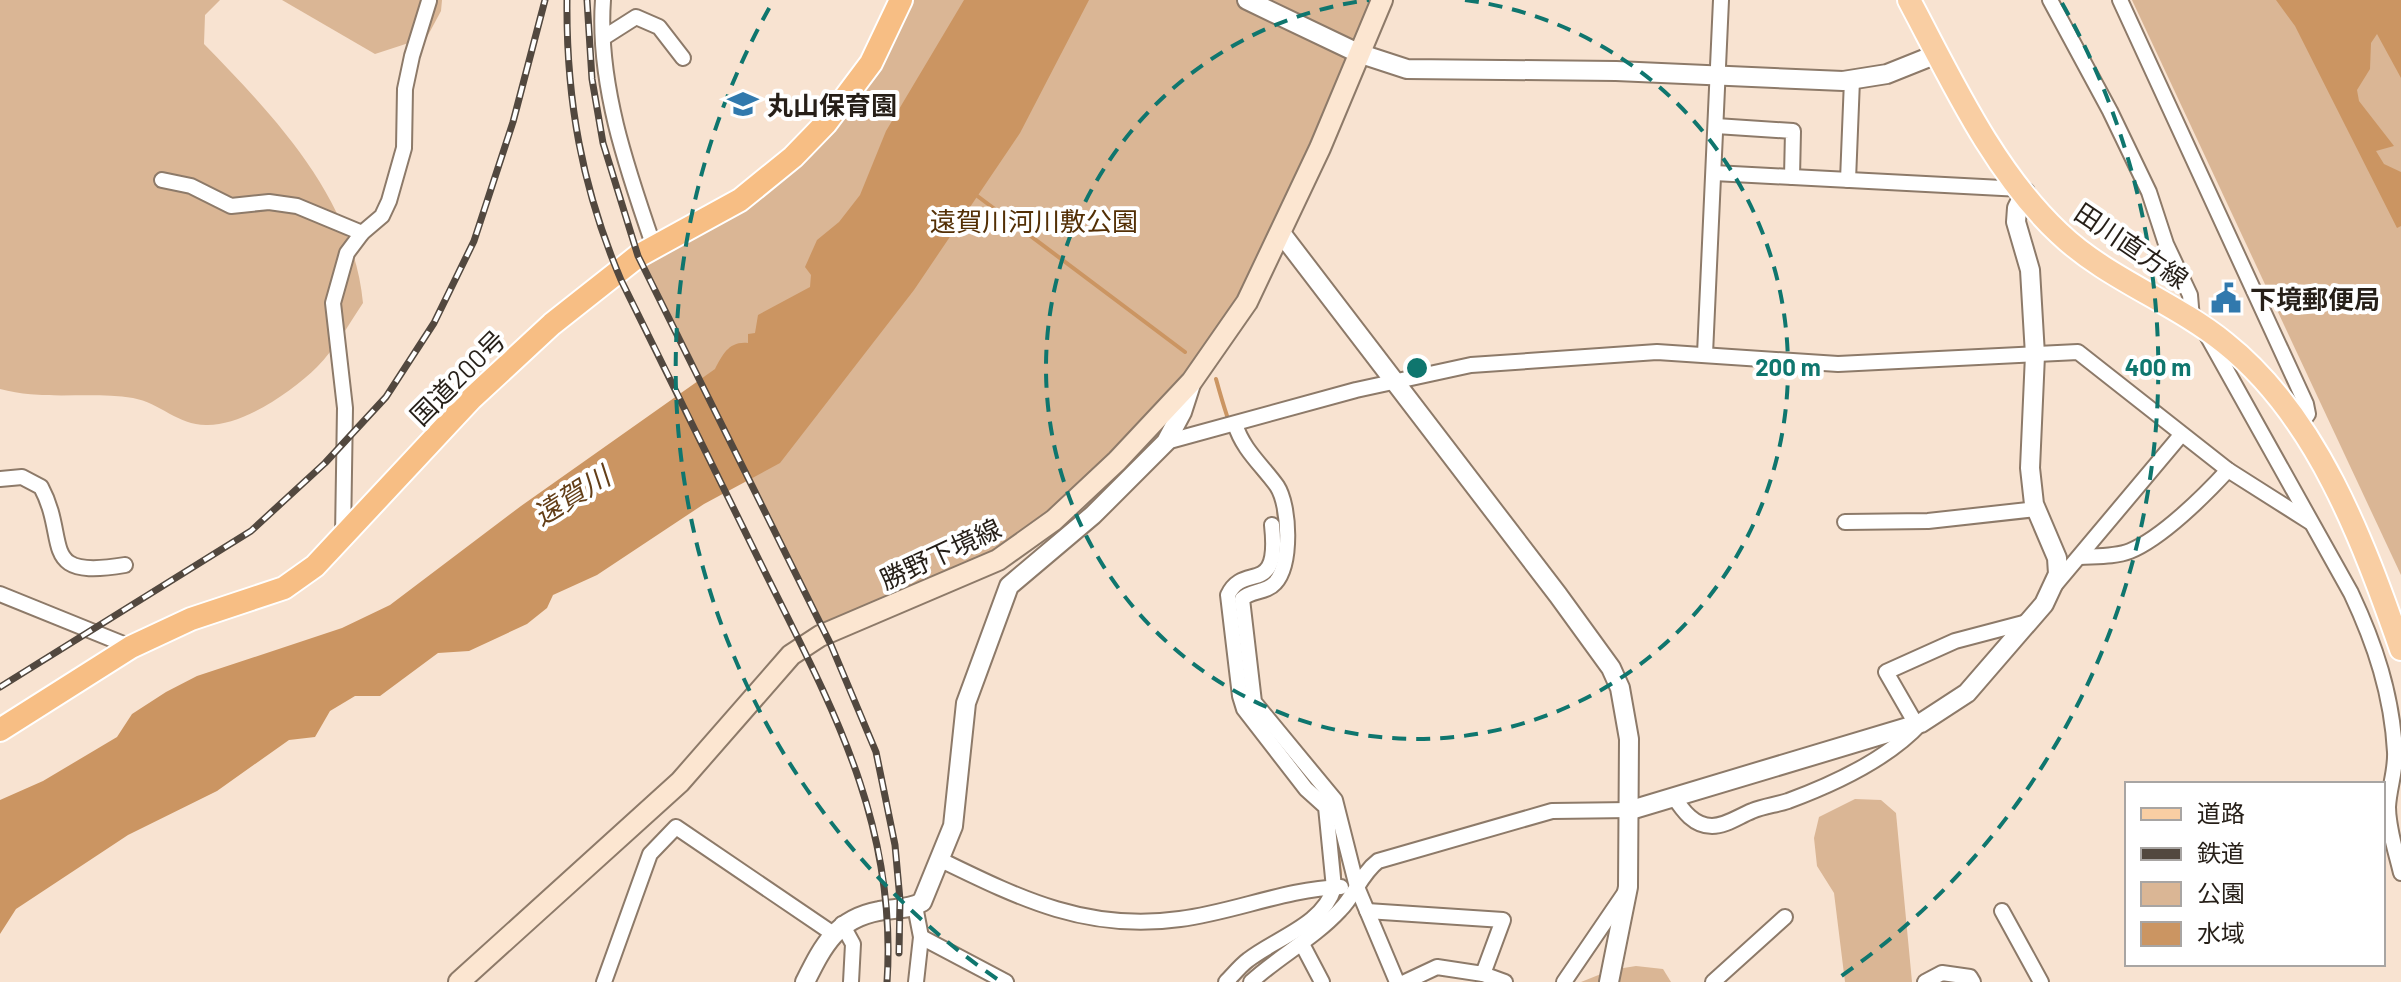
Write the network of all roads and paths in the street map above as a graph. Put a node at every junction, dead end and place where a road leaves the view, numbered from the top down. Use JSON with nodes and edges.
{"nodes":[{"id":1,"x":429,"y":0,"type":"edge"},
{"id":2,"x":603,"y":0,"type":"edge"},
{"id":3,"x":901,"y":0,"type":"edge"},
{"id":4,"x":1247,"y":0,"type":"edge"},
{"id":5,"x":1382,"y":0,"type":"edge"},
{"id":6,"x":1721,"y":0,"type":"edge"},
{"id":7,"x":1909,"y":0,"type":"edge"},
{"id":8,"x":2050,"y":0,"type":"edge"},
{"id":9,"x":2120,"y":0,"type":"edge"},
{"id":10,"x":603,"y":38,"type":"junction"},
{"id":11,"x":1352,"y":50,"type":"junction"},
{"id":12,"x":1937,"y":54,"type":"junction"},
{"id":13,"x":683,"y":58,"type":"dead end"},
{"id":14,"x":1718,"y":74,"type":"junction"},
{"id":15,"x":1852,"y":80,"type":"junction"},
{"id":16,"x":1716,"y":126,"type":"junction"},
{"id":17,"x":1714,"y":173,"type":"junction"},
{"id":18,"x":1792,"y":177,"type":"junction"},
{"id":19,"x":162,"y":180,"type":"dead end"},
{"id":20,"x":1848,"y":180,"type":"junction"},
{"id":21,"x":2023,"y":190,"type":"junction"},
{"id":22,"x":362,"y":233,"type":"junction"},
{"id":23,"x":1281,"y":233,"type":"junction"},
{"id":24,"x":654,"y":247,"type":"junction"},
{"id":25,"x":2197,"y":322,"type":"junction"},
{"id":26,"x":1705,"y":354,"type":"junction"},
{"id":27,"x":2035,"y":355,"type":"junction"},
{"id":28,"x":1192,"y":381,"type":"junction"},
{"id":29,"x":1398,"y":382,"type":"junction"},
{"id":30,"x":1230,"y":425,"type":"junction"},
{"id":31,"x":2299,"y":427,"type":"junction"},
{"id":32,"x":2181,"y":435,"type":"junction"},
{"id":33,"x":1166,"y":442,"type":"junction"},
{"id":34,"x":2228,"y":470,"type":"junction"},
{"id":35,"x":0,"y":479,"type":"edge"},
{"id":36,"x":2037,"y":509,"type":"junction"},
{"id":37,"x":1845,"y":522,"type":"dead end"},
{"id":38,"x":2310,"y":522,"type":"junction"},
{"id":39,"x":1272,"y":525,"type":"dead end"},
{"id":40,"x":343,"y":537,"type":"junction"},
{"id":41,"x":1281,"y":544,"type":"junction"},
{"id":42,"x":2080,"y":557,"type":"junction"},
{"id":43,"x":125,"y":565,"type":"dead end"},
{"id":44,"x":2055,"y":586,"type":"junction"},
{"id":45,"x":0,"y":594,"type":"edge"},
{"id":46,"x":2393,"y":596,"type":"edge"},
{"id":47,"x":2031,"y":621,"type":"junction"},
{"id":48,"x":131,"y":647,"type":"junction"},
{"id":49,"x":2401,"y":649,"type":"edge"},
{"id":50,"x":1918,"y":724,"type":"junction"},
{"id":51,"x":0,"y":730,"type":"edge"},
{"id":52,"x":1674,"y":797,"type":"junction"},
{"id":53,"x":1631,"y":810,"type":"junction"},
{"id":54,"x":941,"y":860,"type":"junction"},
{"id":55,"x":2401,"y":873,"type":"edge"},
{"id":56,"x":1357,"y":887,"type":"junction"},
{"id":57,"x":1628,"y":887,"type":"junction"},
{"id":58,"x":1334,"y":888,"type":"junction"},
{"id":59,"x":915,"y":906,"type":"junction"},
{"id":60,"x":1367,"y":911,"type":"junction"},
{"id":61,"x":2002,"y":911,"type":"dead end"},
{"id":62,"x":1785,"y":917,"type":"dead end"},
{"id":63,"x":837,"y":928,"type":"junction"},
{"id":64,"x":921,"y":937,"type":"junction"},
{"id":65,"x":1302,"y":944,"type":"junction"},
{"id":66,"x":1483,"y":974,"type":"junction"},
{"id":67,"x":459,"y":982,"type":"edge"},
{"id":68,"x":604,"y":982,"type":"edge"},
{"id":69,"x":805,"y":982,"type":"edge"},
{"id":70,"x":851,"y":982,"type":"edge"},
{"id":71,"x":916,"y":982,"type":"edge"},
{"id":72,"x":1006,"y":982,"type":"edge"},
{"id":73,"x":1226,"y":982,"type":"edge"},
{"id":74,"x":1251,"y":982,"type":"edge"},
{"id":75,"x":1322,"y":982,"type":"edge"},
{"id":76,"x":1397,"y":982,"type":"edge"},
{"id":77,"x":1405,"y":982,"type":"edge"},
{"id":78,"x":1505,"y":982,"type":"edge"},
{"id":79,"x":1564,"y":982,"type":"edge"},
{"id":80,"x":1609,"y":982,"type":"edge"},
{"id":81,"x":1713,"y":982,"type":"edge"},
{"id":82,"x":1925,"y":982,"type":"edge"},
{"id":83,"x":1973,"y":982,"type":"edge"},
{"id":84,"x":2041,"y":982,"type":"edge"}],
"edges":[{"from":1,"to":22,"type":"street"},
{"from":2,"to":10,"type":"street"},
{"from":3,"to":24,"type":"highway","name":"国道200号"},
{"from":4,"to":11,"type":"street"},
{"from":5,"to":11,"type":"main road","name":"勝野下境線"},
{"from":6,"to":14,"type":"street"},
{"from":7,"to":12,"type":"main road","name":"田川直方線"},
{"from":8,"to":25,"type":"street"},
{"from":9,"to":31,"type":"street"},
{"from":10,"to":13,"type":"street"},
{"from":10,"to":24,"type":"street"},
{"from":11,"to":14,"type":"street"},
{"from":11,"to":23,"type":"main road","name":"勝野下境線"},
{"from":12,"to":15,"type":"street"},
{"from":12,"to":21,"type":"main road","name":"田川直方線"},
{"from":14,"to":15,"type":"street"},
{"from":14,"to":16,"type":"street"},
{"from":15,"to":20,"type":"street"},
{"from":16,"to":17,"type":"street"},
{"from":16,"to":18,"type":"street"},
{"from":17,"to":18,"type":"street"},
{"from":17,"to":26,"type":"street"},
{"from":18,"to":20,"type":"street"},
{"from":19,"to":22,"type":"street"},
{"from":20,"to":21,"type":"street"},
{"from":21,"to":25,"type":"main road","name":"田川直方線"},
{"from":21,"to":27,"type":"street"},
{"from":22,"to":40,"type":"street"},
{"from":23,"to":28,"type":"main road","name":"勝野下境線"},
{"from":23,"to":29,"type":"street"},
{"from":24,"to":40,"type":"highway","name":"国道200号"},
{"from":25,"to":31,"type":"main road","name":"田川直方線"},
{"from":25,"to":38,"type":"street"},
{"from":26,"to":27,"type":"street"},
{"from":26,"to":29,"type":"street"},
{"from":27,"to":32,"type":"street"},
{"from":27,"to":36,"type":"street"},
{"from":28,"to":33,"type":"street"},
{"from":28,"to":67,"type":"main road","name":"勝野下境線"},
{"from":29,"to":30,"type":"street"},
{"from":29,"to":53,"type":"street"},
{"from":30,"to":33,"type":"street"},
{"from":30,"to":41,"type":"street"},
{"from":31,"to":46,"type":"main road","name":"田川直方線"},
{"from":32,"to":34,"type":"street"},
{"from":32,"to":42,"type":"street"},
{"from":33,"to":54,"type":"street"},
{"from":34,"to":38,"type":"street"},
{"from":34,"to":42,"type":"street"},
{"from":35,"to":43,"type":"street"},
{"from":36,"to":37,"type":"street"},
{"from":36,"to":44,"type":"street"},
{"from":38,"to":55,"type":"street"},
{"from":39,"to":41,"type":"street"},
{"from":40,"to":48,"type":"highway","name":"国道200号"},
{"from":41,"to":56,"type":"street"},
{"from":41,"to":58,"type":"street"},
{"from":42,"to":44,"type":"street"},
{"from":44,"to":47,"type":"street"},
{"from":45,"to":48,"type":"street"},
{"from":46,"to":49,"type":"main road","name":"田川直方線"},
{"from":47,"to":50,"type":"street"},
{"from":47,"to":50,"type":"street"},
{"from":48,"to":51,"type":"highway","name":"国道200号"},
{"from":50,"to":52,"type":"street"},
{"from":50,"to":52,"type":"street"},
{"from":52,"to":53,"type":"street"},
{"from":53,"to":56,"type":"street"},
{"from":53,"to":57,"type":"street"},
{"from":54,"to":58,"type":"street"},
{"from":54,"to":59,"type":"street"},
{"from":56,"to":58,"type":"street"},
{"from":56,"to":60,"type":"street"},
{"from":56,"to":65,"type":"street"},
{"from":57,"to":79,"type":"street"},
{"from":57,"to":80,"type":"street"},
{"from":58,"to":73,"type":"street"},
{"from":59,"to":63,"type":"street"},
{"from":59,"to":64,"type":"street"},
{"from":60,"to":66,"type":"street"},
{"from":60,"to":76,"type":"street"},
{"from":61,"to":84,"type":"street"},
{"from":62,"to":81,"type":"street"},
{"from":63,"to":68,"type":"street"},
{"from":63,"to":69,"type":"street"},
{"from":63,"to":70,"type":"street"},
{"from":64,"to":71,"type":"street"},
{"from":64,"to":72,"type":"street"},
{"from":65,"to":74,"type":"street"},
{"from":65,"to":75,"type":"street"},
{"from":66,"to":77,"type":"street"},
{"from":66,"to":78,"type":"street"},
{"from":82,"to":83,"type":"street"}]}
